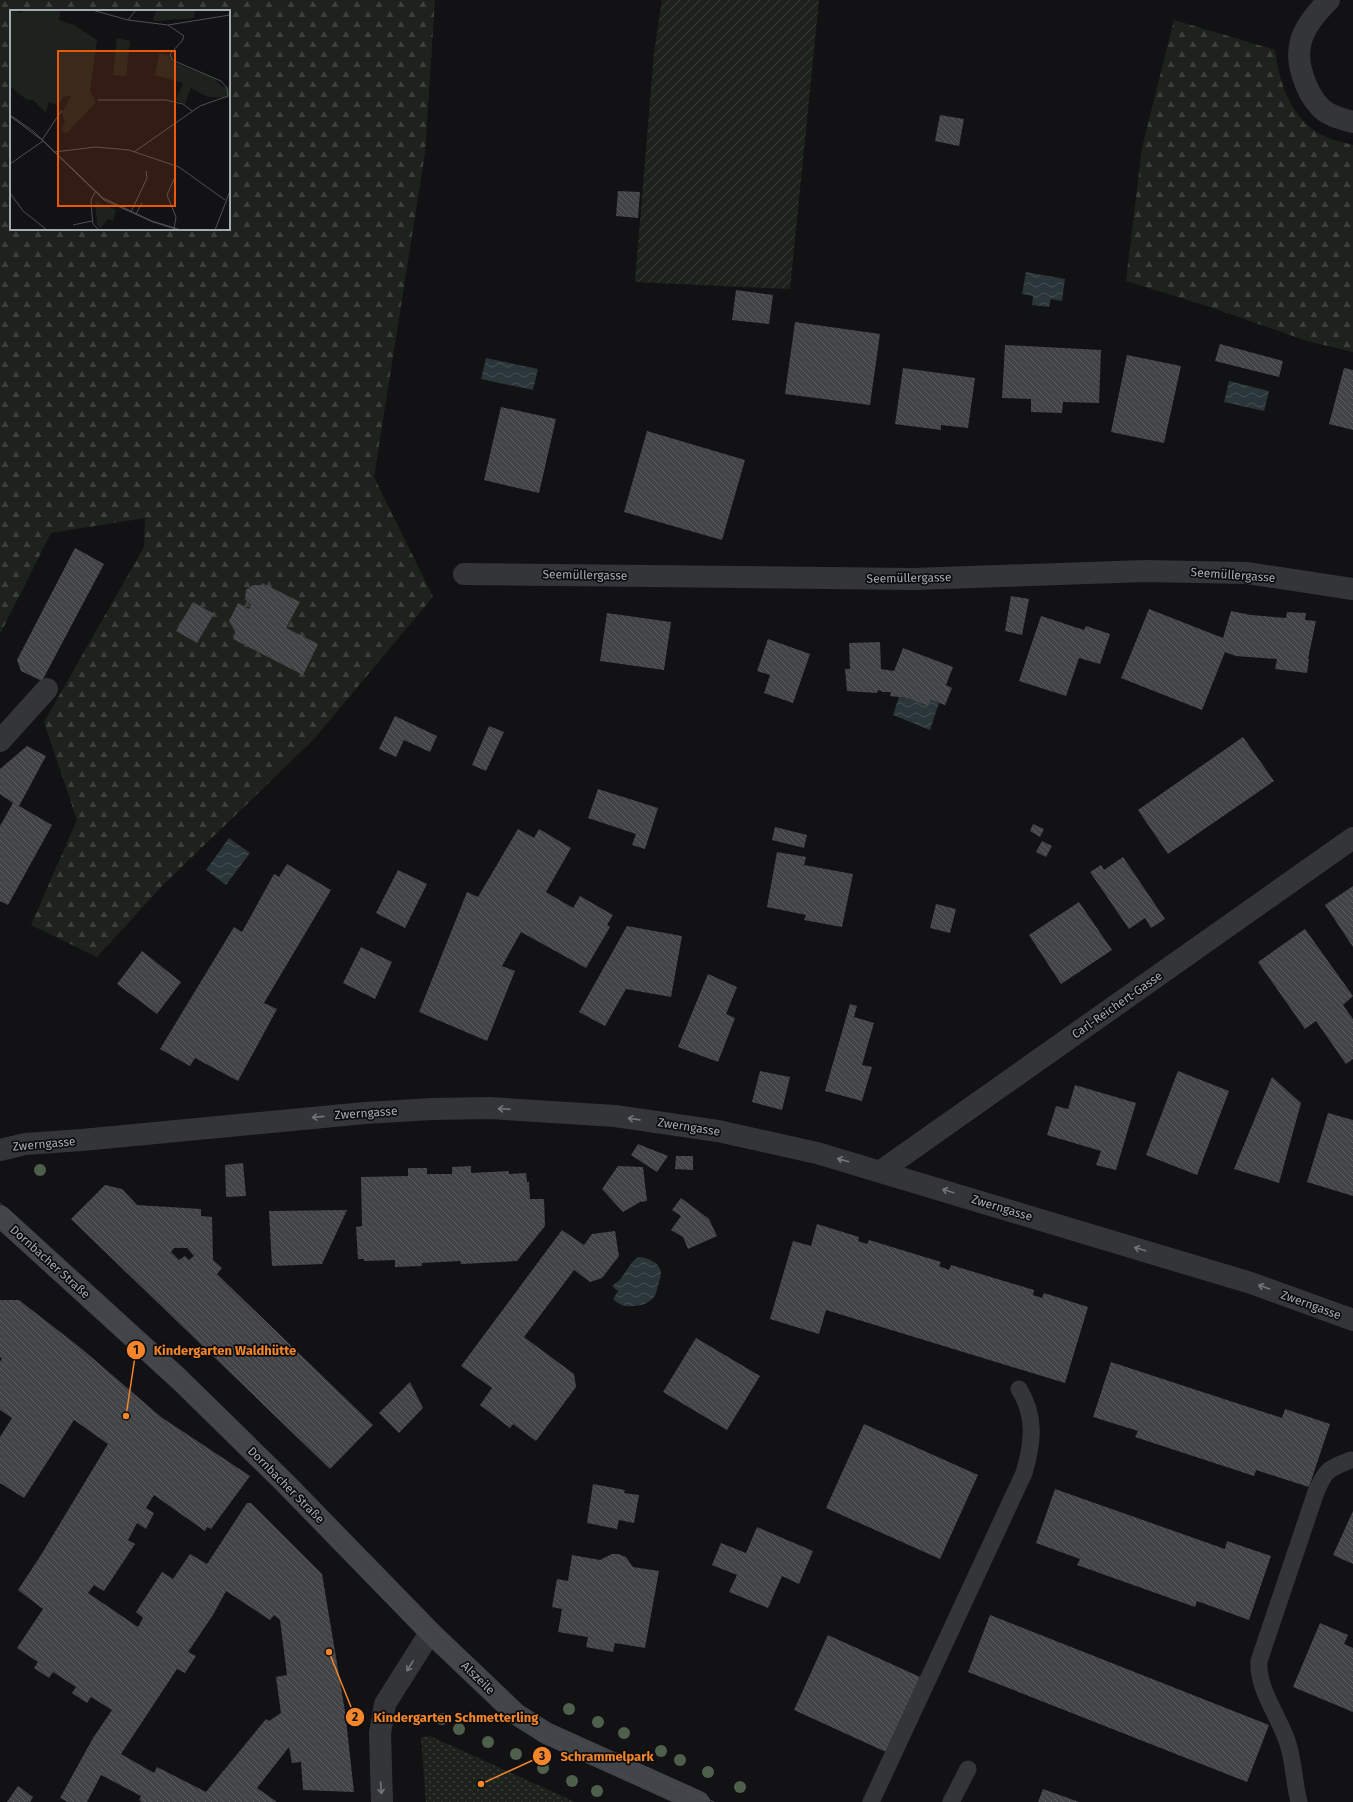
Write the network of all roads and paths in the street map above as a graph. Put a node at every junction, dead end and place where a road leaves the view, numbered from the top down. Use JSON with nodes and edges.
{"nodes":[{"id":1,"x":1329,"y":0,"type":"edge"},
{"id":2,"x":1353,"y":122,"type":"edge"},
{"id":3,"x":464,"y":574,"type":"dead end"},
{"id":4,"x":1353,"y":589,"type":"edge"},
{"id":5,"x":47,"y":689,"type":"dead end"},
{"id":6,"x":0,"y":741,"type":"edge"},
{"id":7,"x":1353,"y":838,"type":"edge"},
{"id":8,"x":0,"y":1150,"type":"edge"},
{"id":9,"x":881,"y":1171,"type":"junction"},
{"id":10,"x":0,"y":1216,"type":"edge"},
{"id":11,"x":1353,"y":1320,"type":"edge"},
{"id":12,"x":1019,"y":1389,"type":"dead end"},
{"id":13,"x":1351,"y":1460,"type":"dead end"},
{"id":14,"x":432,"y":1634,"type":"junction"},
{"id":15,"x":968,"y":1769,"type":"dead end"},
{"id":16,"x":382,"y":1802,"type":"edge"},
{"id":17,"x":699,"y":1802,"type":"edge"},
{"id":18,"x":871,"y":1802,"type":"edge"},
{"id":19,"x":951,"y":1802,"type":"edge"},
{"id":20,"x":1299,"y":1802,"type":"edge"}],
"edges":[{"from":1,"to":2,"type":"street"},
{"from":3,"to":4,"type":"street","name":"Seemüllergasse"},
{"from":5,"to":6,"type":"street"},
{"from":7,"to":9,"type":"street","name":"Carl-Reichert-Gasse"},
{"from":9,"to":8,"type":"street","name":"Zwerngasse","one_way":true},
{"from":11,"to":9,"type":"street","name":"Zwerngasse","one_way":true},
{"from":10,"to":14,"type":"main road","name":"Dornbacher Straße"},
{"from":12,"to":18,"type":"lane"},
{"from":13,"to":20,"type":"lane"},
{"from":14,"to":16,"type":"street","one_way":true},
{"from":14,"to":17,"type":"main road","name":"Alszeile"},
{"from":15,"to":19,"type":"lane"}]}
